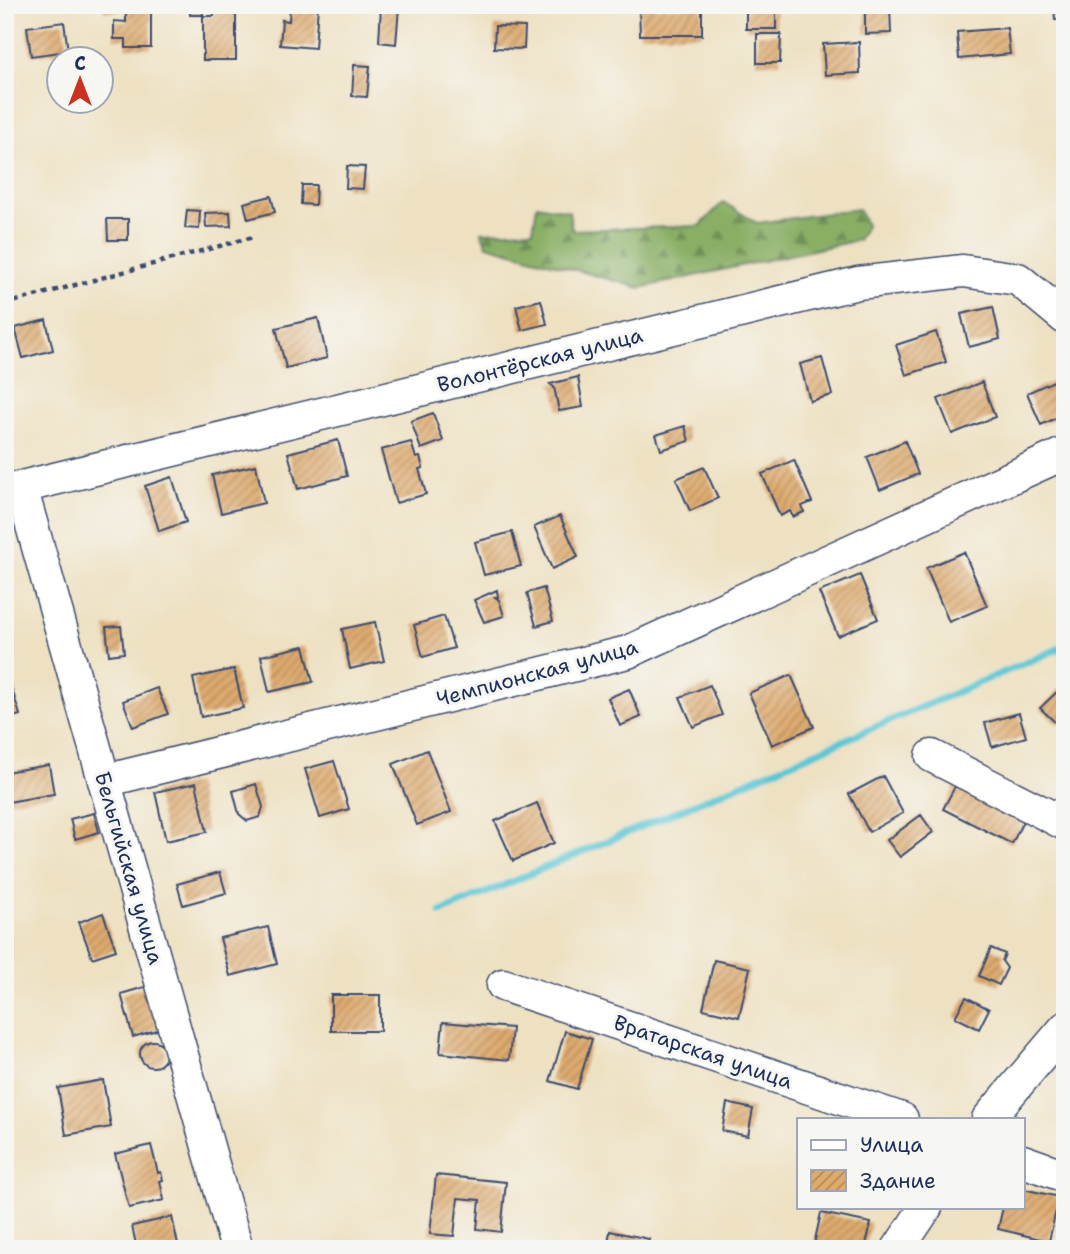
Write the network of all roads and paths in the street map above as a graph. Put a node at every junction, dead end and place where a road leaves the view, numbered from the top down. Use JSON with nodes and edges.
{"nodes":[{"id":1,"x":253,"y":237,"type":"dead end"},
{"id":2,"x":5,"y":304,"type":"edge"},
{"id":3,"x":1065,"y":318,"type":"edge"},
{"id":4,"x":1065,"y":453,"type":"edge"},
{"id":5,"x":13,"y":489,"type":"edge"},
{"id":6,"x":932,"y":755,"type":"dead end"},
{"id":7,"x":104,"y":781,"type":"junction"},
{"id":8,"x":1065,"y":824,"type":"edge"},
{"id":9,"x":503,"y":985,"type":"dead end"},
{"id":10,"x":1065,"y":1028,"type":"edge"},
{"id":11,"x":899,"y":1118,"type":"edge"},
{"id":12,"x":989,"y":1118,"type":"edge"},
{"id":13,"x":1024,"y":1161,"type":"edge"},
{"id":14,"x":1065,"y":1175,"type":"edge"},
{"id":15,"x":925,"y":1208,"type":"edge"},
{"id":16,"x":237,"y":1249,"type":"edge"},
{"id":17,"x":898,"y":1249,"type":"edge"}],
"edges":[{"from":1,"to":2,"type":"path"},
{"from":3,"to":5,"type":"street","name":"Волонтёрская улица"},
{"from":4,"to":7,"type":"street","name":"Чемпионская улица"},
{"from":5,"to":7,"type":"street","name":"Бельгийская улица"},
{"from":6,"to":8,"type":"street"},
{"from":7,"to":16,"type":"street","name":"Бельгийская улица"},
{"from":9,"to":11,"type":"street","name":"Вратарская улица"},
{"from":10,"to":12,"type":"street"},
{"from":13,"to":14,"type":"street"},
{"from":15,"to":17,"type":"street"}]}
